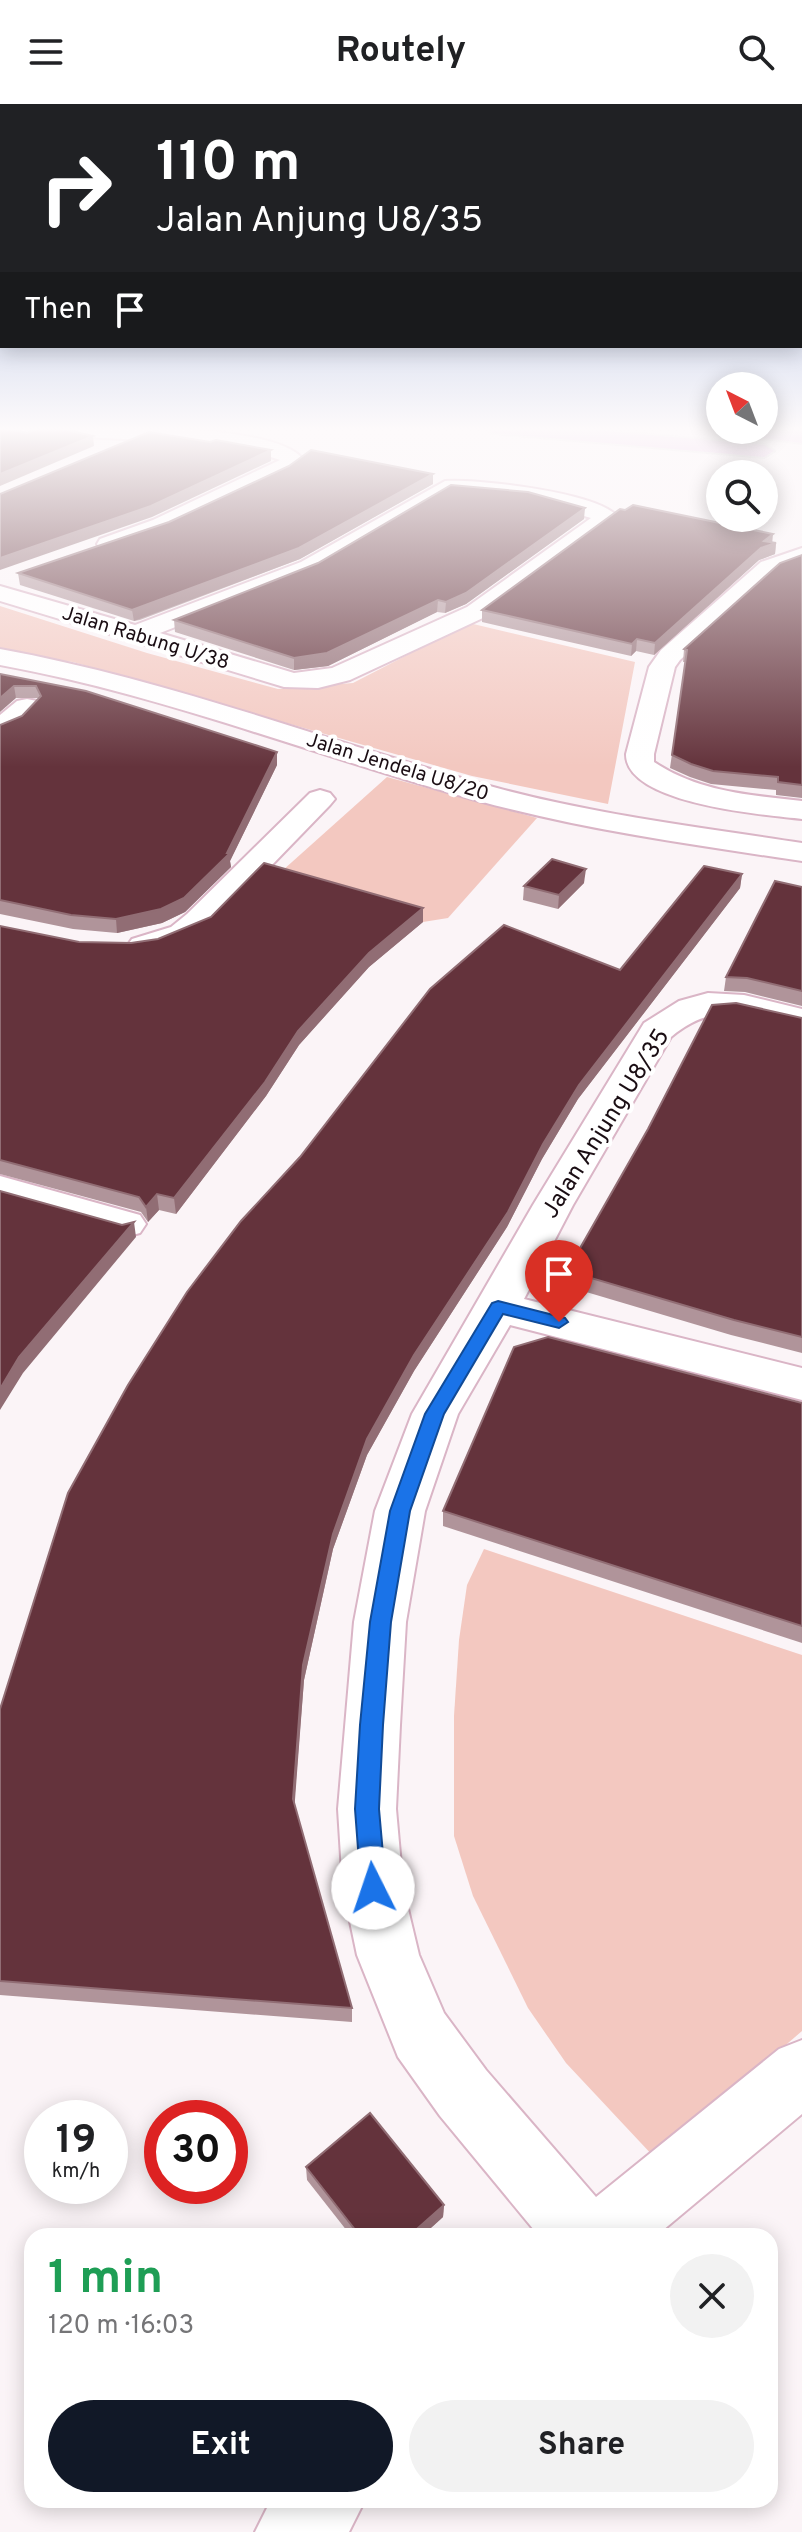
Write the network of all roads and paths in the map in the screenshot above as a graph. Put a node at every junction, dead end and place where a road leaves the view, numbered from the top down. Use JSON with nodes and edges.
{"nodes":[{"id":1,"x":118,"y":540,"type":"edge"},
{"id":2,"x":354,"y":540,"type":"edge"},
{"id":3,"x":575,"y":540,"type":"edge"},
{"id":4,"x":88,"y":551,"type":"edge"},
{"id":5,"x":802,"y":555,"type":"edge"},
{"id":6,"x":5,"y":583,"type":"edge"},
{"id":7,"x":135,"y":634,"type":"junction"},
{"id":8,"x":0,"y":657,"type":"edge"},
{"id":9,"x":27,"y":707,"type":"edge"},
{"id":10,"x":0,"y":729,"type":"edge"},
{"id":11,"x":320,"y":799,"type":"dead end"},
{"id":12,"x":802,"y":810,"type":"edge"},
{"id":13,"x":802,"y":852,"type":"edge"},
{"id":14,"x":111,"y":947,"type":"edge"},
{"id":15,"x":802,"y":1020,"type":"edge"},
{"id":16,"x":0,"y":1189,"type":"edge"},
{"id":17,"x":125,"y":1224,"type":"edge"},
{"id":18,"x":498,"y":1307,"type":"junction"},
{"id":19,"x":802,"y":1384,"type":"edge"},
{"id":20,"x":802,"y":2072,"type":"edge"},
{"id":21,"x":577,"y":2228,"type":"edge"},
{"id":22,"x":612,"y":2228,"type":"edge"},
{"id":23,"x":319,"y":2508,"type":"edge"},
{"id":24,"x":294,"y":2532,"type":"edge"}],
"edges":[{"from":1,"to":4,"type":"street"},
{"from":2,"to":7,"type":"street","name":"Jalan Rabung U/38"},
{"from":3,"to":7,"type":"street","name":"Jalan Rabung U/38"},
{"from":5,"to":12,"type":"street"},
{"from":6,"to":7,"type":"street","name":"Jalan Rabung U/38"},
{"from":8,"to":13,"type":"street","name":"Jalan Jendela U8/20"},
{"from":9,"to":10,"type":"street"},
{"from":11,"to":14,"type":"street"},
{"from":15,"to":18,"type":"street","name":"Jalan Anjung U8/35"},
{"from":16,"to":17,"type":"street"},
{"from":18,"to":19,"type":"street"},
{"from":18,"to":21,"type":"street","name":"Jalan Anjung U8/35"},
{"from":20,"to":22,"type":"street"},
{"from":23,"to":24,"type":"street"}]}
